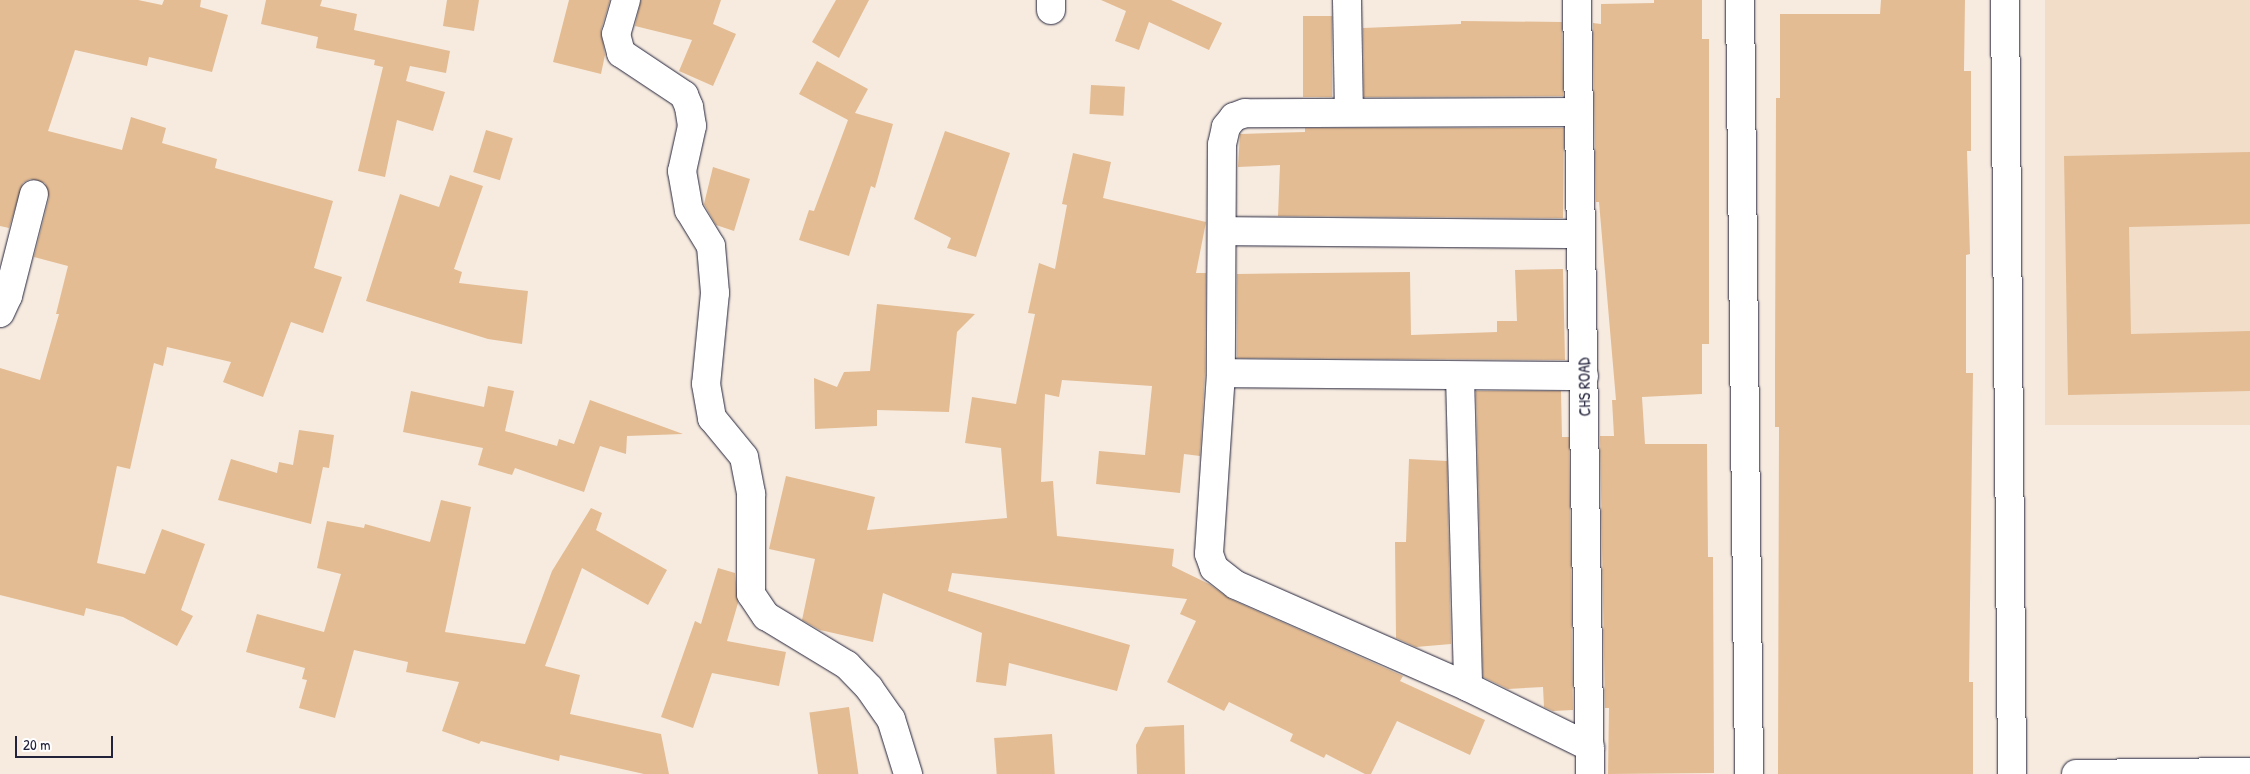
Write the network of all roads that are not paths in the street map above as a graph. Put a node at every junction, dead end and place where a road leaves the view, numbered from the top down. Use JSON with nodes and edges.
{"nodes":[{"id":1,"x":626,"y":0,"type":"edge"},
{"id":2,"x":1348,"y":0,"type":"edge"},
{"id":3,"x":1577,"y":0,"type":"edge"},
{"id":4,"x":1740,"y":0,"type":"edge"},
{"id":5,"x":2006,"y":0,"type":"edge"},
{"id":6,"x":1348,"y":112,"type":"junction"},
{"id":7,"x":1579,"y":112,"type":"junction"},
{"id":8,"x":34,"y":194,"type":"dead end"},
{"id":9,"x":1223,"y":231,"type":"junction"},
{"id":10,"x":1581,"y":234,"type":"junction"},
{"id":11,"x":0,"y":313,"type":"edge"},
{"id":12,"x":1221,"y":374,"type":"junction"},
{"id":13,"x":1460,"y":376,"type":"junction"},
{"id":14,"x":1584,"y":376,"type":"junction"},
{"id":15,"x":1468,"y":687,"type":"junction"},
{"id":16,"x":1590,"y":747,"type":"junction"},
{"id":17,"x":2250,"y":772,"type":"edge"},
{"id":18,"x":908,"y":774,"type":"edge"},
{"id":19,"x":1590,"y":774,"type":"edge"},
{"id":20,"x":1749,"y":774,"type":"edge"},
{"id":21,"x":2012,"y":774,"type":"edge"},
{"id":22,"x":2076,"y":774,"type":"edge"}],
"edges":[{"from":1,"to":18,"type":"street"},
{"from":2,"to":6,"type":"street"},
{"from":3,"to":7,"type":"street","name":"CHS ROAD"},
{"from":4,"to":20,"type":"street"},
{"from":5,"to":21,"type":"street"},
{"from":6,"to":7,"type":"street"},
{"from":6,"to":9,"type":"street"},
{"from":7,"to":10,"type":"street","name":"CHS ROAD"},
{"from":8,"to":11,"type":"street"},
{"from":9,"to":10,"type":"street"},
{"from":9,"to":12,"type":"street"},
{"from":10,"to":14,"type":"street","name":"CHS ROAD"},
{"from":12,"to":13,"type":"street"},
{"from":12,"to":15,"type":"street"},
{"from":13,"to":14,"type":"street"},
{"from":13,"to":15,"type":"street"},
{"from":14,"to":16,"type":"street","name":"CHS ROAD"},
{"from":15,"to":16,"type":"street"},
{"from":16,"to":19,"type":"street","name":"CHS ROAD"},
{"from":17,"to":22,"type":"street"}]}
